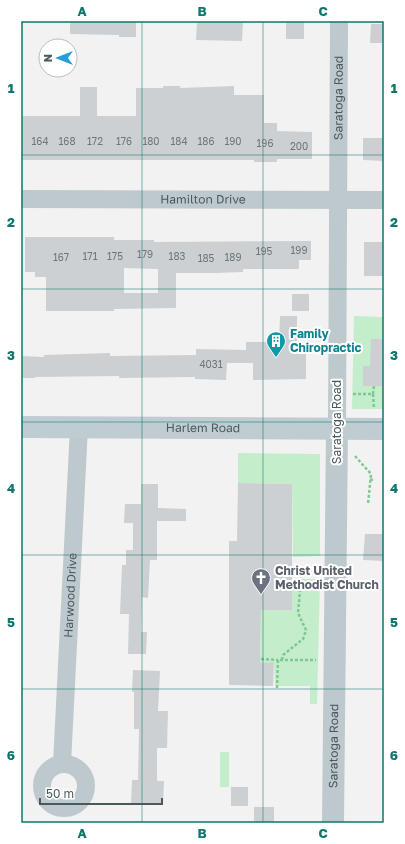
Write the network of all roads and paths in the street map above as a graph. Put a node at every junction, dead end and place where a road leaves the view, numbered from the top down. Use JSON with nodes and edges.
{"nodes":[{"id":1,"x":339,"y":21,"type":"edge"},
{"id":2,"x":21,"y":199,"type":"edge"},
{"id":3,"x":337,"y":200,"type":"junction"},
{"id":4,"x":384,"y":200,"type":"edge"},
{"id":5,"x":374,"y":386,"type":"dead end"},
{"id":6,"x":353,"y":394,"type":"dead end"},
{"id":7,"x":373,"y":394,"type":"junction"},
{"id":8,"x":374,"y":409,"type":"dead end"},
{"id":9,"x":21,"y":427,"type":"edge"},
{"id":10,"x":78,"y":427,"type":"junction"},
{"id":11,"x":337,"y":429,"type":"junction"},
{"id":12,"x":384,"y":429,"type":"edge"},
{"id":13,"x":354,"y":454,"type":"dead end"},
{"id":14,"x":370,"y":480,"type":"junction"},
{"id":15,"x":375,"y":480,"type":"dead end"},
{"id":16,"x":368,"y":504,"type":"dead end"},
{"id":17,"x":292,"y":568,"type":"dead end"},
{"id":18,"x":302,"y":568,"type":"junction"},
{"id":19,"x":320,"y":568,"type":"dead end"},
{"id":20,"x":261,"y":659,"type":"dead end"},
{"id":21,"x":278,"y":660,"type":"junction"},
{"id":22,"x":282,"y":660,"type":"junction"},
{"id":23,"x":318,"y":660,"type":"dead end"},
{"id":24,"x":277,"y":688,"type":"dead end"},
{"id":25,"x":62,"y":764,"type":"dead end"},
{"id":26,"x":333,"y":823,"type":"edge"}],
"edges":[{"from":1,"to":3,"type":"street","name":"Saratoga Road"},
{"from":2,"to":3,"type":"street","name":"Hamilton Drive"},
{"from":3,"to":4,"type":"street","name":"Hamilton Drive"},
{"from":3,"to":11,"type":"street","name":"Saratoga Road"},
{"from":5,"to":7,"type":"path"},
{"from":6,"to":7,"type":"path"},
{"from":7,"to":8,"type":"path"},
{"from":9,"to":10,"type":"main road","name":"Harlem Road"},
{"from":10,"to":11,"type":"main road","name":"Harlem Road"},
{"from":10,"to":25,"type":"street","name":"Harwood Drive"},
{"from":11,"to":12,"type":"main road","name":"Harlem Road"},
{"from":11,"to":26,"type":"street","name":"Saratoga Road"},
{"from":13,"to":14,"type":"path"},
{"from":14,"to":15,"type":"path"},
{"from":14,"to":16,"type":"path"},
{"from":17,"to":18,"type":"path"},
{"from":18,"to":19,"type":"path"},
{"from":18,"to":22,"type":"path"},
{"from":20,"to":21,"type":"path"},
{"from":21,"to":22,"type":"path"},
{"from":21,"to":24,"type":"path"},
{"from":22,"to":23,"type":"path"}]}
